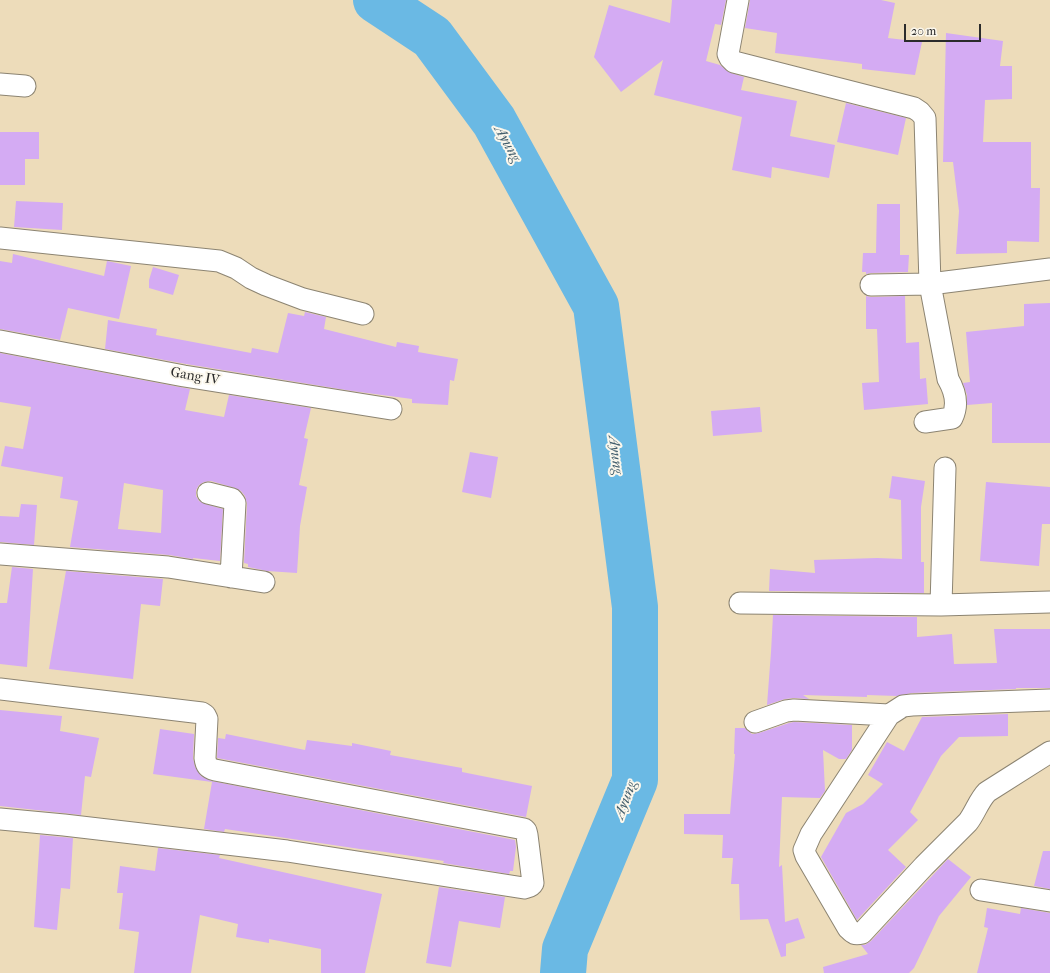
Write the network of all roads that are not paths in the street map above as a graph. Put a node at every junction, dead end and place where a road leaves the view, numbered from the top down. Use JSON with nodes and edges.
{"nodes":[{"id":1,"x":738,"y":0,"type":"edge"},
{"id":2,"x":0,"y":84,"type":"edge"},
{"id":3,"x":25,"y":86,"type":"dead end"},
{"id":4,"x":0,"y":238,"type":"edge"},
{"id":5,"x":1050,"y":269,"type":"edge"},
{"id":6,"x":871,"y":284,"type":"dead end"},
{"id":7,"x":930,"y":284,"type":"junction"},
{"id":8,"x":363,"y":314,"type":"dead end"},
{"id":9,"x":0,"y":341,"type":"edge"},
{"id":10,"x":391,"y":409,"type":"dead end"},
{"id":11,"x":925,"y":422,"type":"dead end"},
{"id":12,"x":945,"y":468,"type":"dead end"},
{"id":13,"x":208,"y":493,"type":"dead end"},
{"id":14,"x":0,"y":554,"type":"edge"},
{"id":15,"x":231,"y":577,"type":"junction"},
{"id":16,"x":264,"y":582,"type":"dead end"},
{"id":17,"x":1050,"y":602,"type":"edge"},
{"id":18,"x":740,"y":603,"type":"dead end"},
{"id":19,"x":941,"y":605,"type":"junction"},
{"id":20,"x":0,"y":689,"type":"edge"},
{"id":21,"x":1050,"y":700,"type":"edge"},
{"id":22,"x":889,"y":715,"type":"junction"},
{"id":23,"x":755,"y":722,"type":"dead end"},
{"id":24,"x":1050,"y":752,"type":"edge"},
{"id":25,"x":0,"y":819,"type":"edge"},
{"id":26,"x":981,"y":890,"type":"dead end"},
{"id":27,"x":1050,"y":901,"type":"edge"}],
"edges":[{"from":1,"to":7,"type":"street"},
{"from":2,"to":3,"type":"street"},
{"from":4,"to":8,"type":"street"},
{"from":5,"to":7,"type":"street"},
{"from":6,"to":7,"type":"street"},
{"from":7,"to":11,"type":"street"},
{"from":9,"to":10,"type":"street","name":"Gang IV"},
{"from":12,"to":19,"type":"street"},
{"from":13,"to":15,"type":"street"},
{"from":14,"to":15,"type":"street"},
{"from":15,"to":16,"type":"street"},
{"from":17,"to":19,"type":"street"},
{"from":18,"to":19,"type":"street"},
{"from":20,"to":25,"type":"street"},
{"from":21,"to":22,"type":"street"},
{"from":22,"to":23,"type":"street"},
{"from":22,"to":24,"type":"street"},
{"from":26,"to":27,"type":"street"}]}
